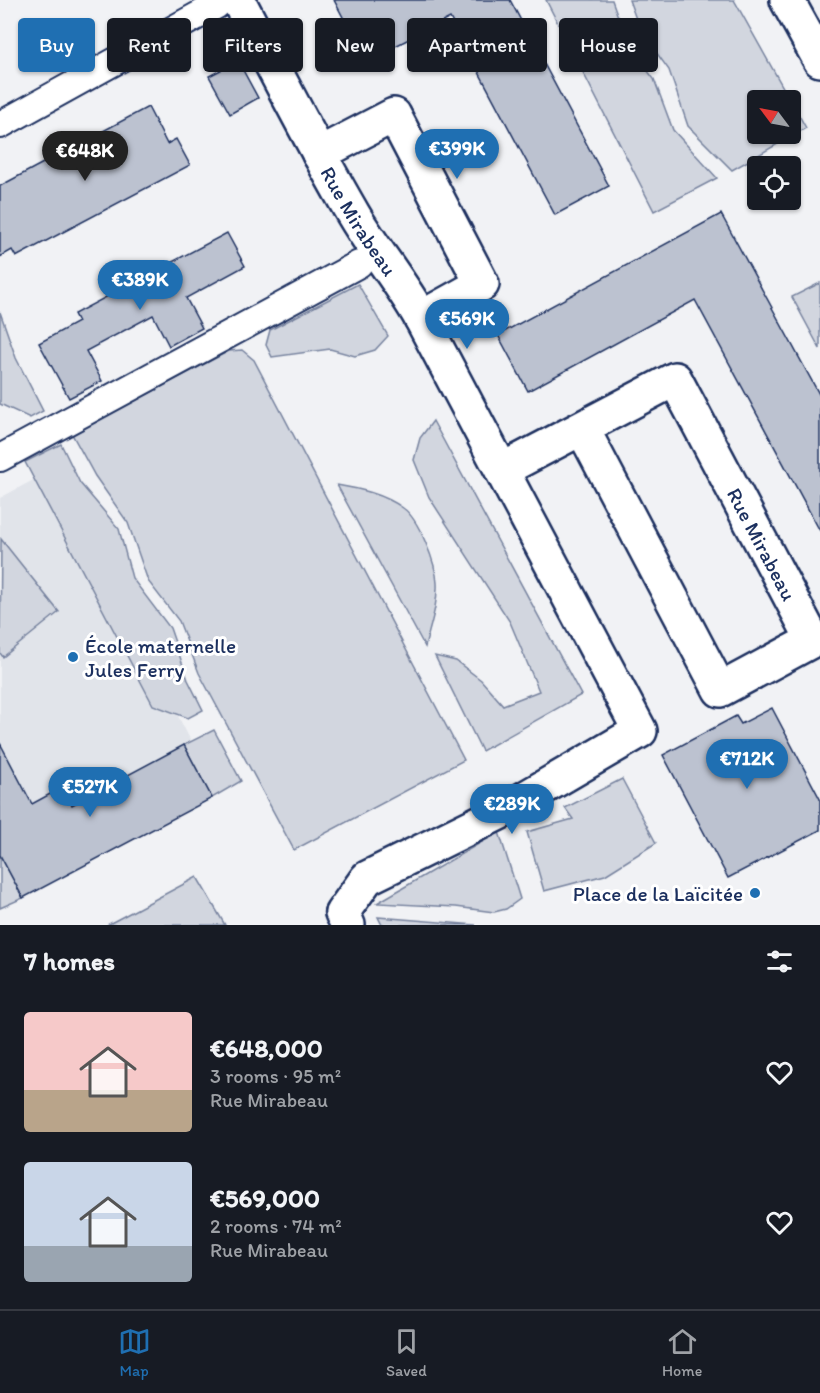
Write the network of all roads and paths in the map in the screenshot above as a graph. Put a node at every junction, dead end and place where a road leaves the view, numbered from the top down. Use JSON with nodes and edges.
{"nodes":[{"id":1,"x":787,"y":0,"type":"edge"},
{"id":2,"x":228,"y":2,"type":"edge"},
{"id":3,"x":820,"y":60,"type":"edge"},
{"id":4,"x":0,"y":125,"type":"edge"},
{"id":5,"x":318,"y":154,"type":"junction"},
{"id":6,"x":359,"y":264,"type":"dead end"},
{"id":7,"x":421,"y":318,"type":"junction"},
{"id":8,"x":582,"y":428,"type":"junction"},
{"id":9,"x":0,"y":458,"type":"edge"},
{"id":10,"x":502,"y":470,"type":"junction"},
{"id":11,"x":816,"y":640,"type":"edge"},
{"id":12,"x":348,"y":925,"type":"edge"}],
"edges":[{"from":1,"to":3,"type":"street"},
{"from":2,"to":4,"type":"street"},
{"from":2,"to":5,"type":"street","name":"Rue Mirabeau"},
{"from":5,"to":7,"type":"street","name":"Rue Mirabeau"},
{"from":5,"to":7,"type":"street","name":"Rue Mirabeau"},
{"from":6,"to":9,"type":"street"},
{"from":7,"to":10,"type":"street","name":"Rue Mirabeau"},
{"from":8,"to":10,"type":"street","name":"Rue Mirabeau"},
{"from":8,"to":11,"type":"street","name":"Rue Mirabeau"},
{"from":8,"to":11,"type":"street","name":"Rue Mirabeau"},
{"from":10,"to":12,"type":"street","name":"Rue Mirabeau"}]}
